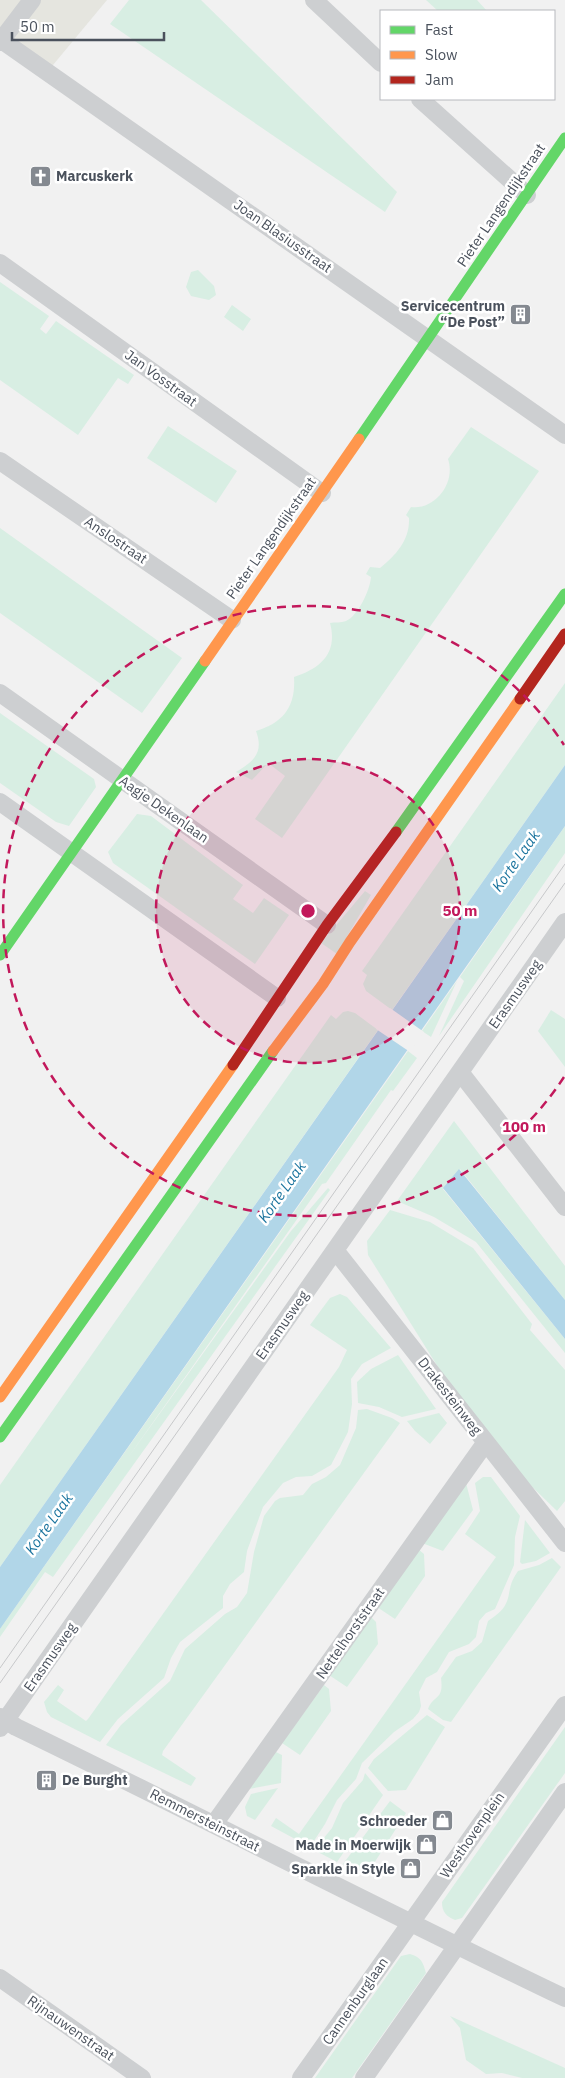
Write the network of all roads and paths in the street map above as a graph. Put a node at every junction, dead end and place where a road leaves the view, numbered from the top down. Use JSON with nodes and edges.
{"nodes":[{"id":1,"x":32,"y":0,"type":"edge"},
{"id":2,"x":314,"y":0,"type":"edge"},
{"id":3,"x":0,"y":40,"type":"edge"},
{"id":4,"x":380,"y":62,"type":"edge"},
{"id":5,"x":421,"y":100,"type":"edge"},
{"id":6,"x":565,"y":138,"type":"edge"},
{"id":7,"x":527,"y":195,"type":"junction"},
{"id":8,"x":0,"y":263,"type":"edge"},
{"id":9,"x":428,"y":338,"type":"junction"},
{"id":10,"x":565,"y":435,"type":"edge"},
{"id":11,"x":0,"y":461,"type":"edge"},
{"id":12,"x":322,"y":492,"type":"junction"},
{"id":13,"x":565,"y":594,"type":"edge"},
{"id":14,"x":232,"y":620,"type":"junction"},
{"id":15,"x":565,"y":634,"type":"edge"},
{"id":16,"x":0,"y":693,"type":"edge"},
{"id":17,"x":122,"y":779,"type":"junction"},
{"id":18,"x":0,"y":802,"type":"edge"},
{"id":19,"x":71,"y":853,"type":"junction"},
{"id":20,"x":565,"y":922,"type":"edge"},
{"id":21,"x":327,"y":925,"type":"junction"},
{"id":22,"x":0,"y":954,"type":"edge"},
{"id":23,"x":277,"y":998,"type":"junction"},
{"id":24,"x":460,"y":1072,"type":"junction"},
{"id":25,"x":565,"y":1207,"type":"edge"},
{"id":26,"x":335,"y":1250,"type":"junction"},
{"id":27,"x":0,"y":1397,"type":"edge"},
{"id":28,"x":0,"y":1437,"type":"edge"},
{"id":29,"x":486,"y":1442,"type":"junction"},
{"id":30,"x":565,"y":1543,"type":"edge"},
{"id":31,"x":565,"y":1705,"type":"edge"},
{"id":32,"x":2,"y":1722,"type":"edge"},
{"id":33,"x":565,"y":1792,"type":"edge"},
{"id":34,"x":214,"y":1824,"type":"junction"},
{"id":35,"x":410,"y":1924,"type":"junction"},
{"id":36,"x":457,"y":1946,"type":"junction"},
{"id":37,"x":0,"y":1978,"type":"edge"},
{"id":38,"x":565,"y":1998,"type":"edge"},
{"id":39,"x":142,"y":2078,"type":"edge"},
{"id":40,"x":301,"y":2078,"type":"edge"},
{"id":41,"x":364,"y":2078,"type":"edge"}],
"edges":[{"from":1,"to":3,"type":"street"},
{"from":2,"to":4,"type":"street"},
{"from":3,"to":9,"type":"street","name":"Joan Blasiusstraat"},
{"from":5,"to":7,"type":"street"},
{"from":6,"to":7,"type":"main road","name":"Pieter Langendijkstraat"},
{"from":7,"to":9,"type":"main road","name":"Pieter Langendijkstraat"},
{"from":8,"to":12,"type":"street","name":"Jan Vosstraat"},
{"from":9,"to":10,"type":"street","name":"Joan Blasiusstraat"},
{"from":9,"to":12,"type":"main road","name":"Pieter Langendijkstraat"},
{"from":11,"to":14,"type":"street","name":"Anslostraat"},
{"from":12,"to":14,"type":"main road","name":"Pieter Langendijkstraat"},
{"from":13,"to":21,"type":"main road"},
{"from":14,"to":17,"type":"main road","name":"Pieter Langendijkstraat"},
{"from":15,"to":28,"type":"main road"},
{"from":16,"to":17,"type":"street","name":"Aagje Dekenlaan"},
{"from":17,"to":19,"type":"main road","name":"Pieter Langendijkstraat"},
{"from":17,"to":21,"type":"street","name":"Aagje Dekenlaan"},
{"from":18,"to":19,"type":"street"},
{"from":19,"to":22,"type":"main road","name":"Pieter Langendijkstraat"},
{"from":19,"to":23,"type":"street"},
{"from":20,"to":24,"type":"street","name":"Erasmusweg"},
{"from":21,"to":23,"type":"main road"},
{"from":23,"to":27,"type":"main road"},
{"from":24,"to":25,"type":"street"},
{"from":24,"to":26,"type":"street","name":"Erasmusweg"},
{"from":26,"to":29,"type":"street","name":"Drakesteinweg"},
{"from":26,"to":32,"type":"street","name":"Erasmusweg"},
{"from":29,"to":30,"type":"street","name":"Drakesteinweg"},
{"from":29,"to":34,"type":"street","name":"Nettelhorststraat"},
{"from":31,"to":35,"type":"street","name":"Westhovenplein"},
{"from":32,"to":34,"type":"street","name":"Remmersteinstraat"},
{"from":33,"to":36,"type":"street"},
{"from":34,"to":35,"type":"street","name":"Remmersteinstraat"},
{"from":35,"to":36,"type":"street"},
{"from":35,"to":40,"type":"street","name":"Cannenburglaan"},
{"from":36,"to":38,"type":"street"},
{"from":36,"to":41,"type":"street"},
{"from":37,"to":39,"type":"street","name":"Rijnauwenstraat"}]}
